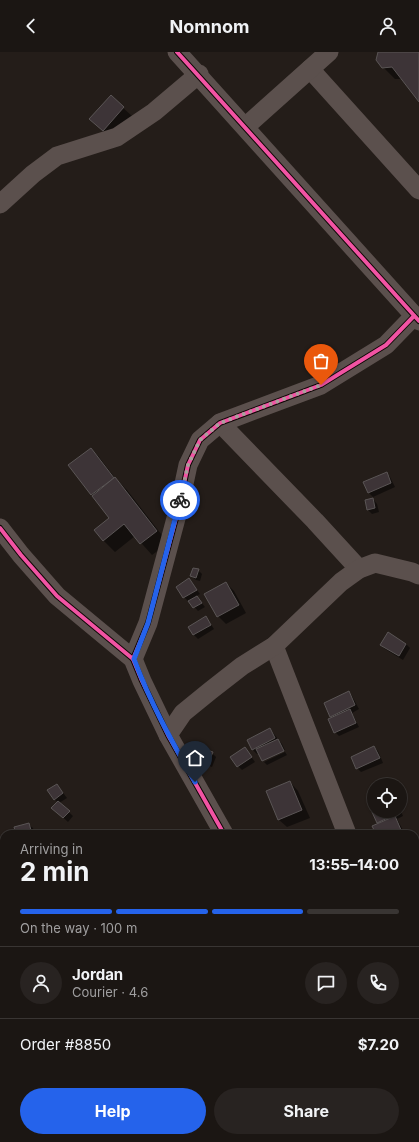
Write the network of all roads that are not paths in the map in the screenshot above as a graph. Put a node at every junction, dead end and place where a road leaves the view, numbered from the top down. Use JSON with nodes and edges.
{"nodes":[{"id":1,"x":178,"y":52,"type":"edge"},
{"id":2,"x":329,"y":52,"type":"edge"},
{"id":3,"x":310,"y":69,"type":"junction"},
{"id":4,"x":199,"y":74,"type":"junction"},
{"id":5,"x":246,"y":127,"type":"junction"},
{"id":6,"x":419,"y":190,"type":"edge"},
{"id":7,"x":0,"y":204,"type":"edge"},
{"id":8,"x":417,"y":318,"type":"edge"},
{"id":9,"x":220,"y":423,"type":"junction"},
{"id":10,"x":0,"y":528,"type":"edge"},
{"id":11,"x":359,"y":569,"type":"junction"},
{"id":12,"x":419,"y":575,"type":"edge"},
{"id":13,"x":274,"y":646,"type":"junction"},
{"id":14,"x":134,"y":659,"type":"junction"},
{"id":15,"x":168,"y":735,"type":"junction"},
{"id":16,"x":222,"y":830,"type":"edge"},
{"id":17,"x":345,"y":830,"type":"edge"}],
"edges":[{"from":1,"to":4,"type":"street"},
{"from":2,"to":3,"type":"street"},
{"from":3,"to":5,"type":"street"},
{"from":3,"to":6,"type":"street"},
{"from":4,"to":5,"type":"street"},
{"from":4,"to":7,"type":"street"},
{"from":5,"to":8,"type":"street"},
{"from":8,"to":9,"type":"street"},
{"from":9,"to":11,"type":"street"},
{"from":9,"to":14,"type":"street"},
{"from":10,"to":14,"type":"street"},
{"from":11,"to":12,"type":"street"},
{"from":11,"to":13,"type":"street"},
{"from":13,"to":15,"type":"street"},
{"from":13,"to":17,"type":"street"},
{"from":14,"to":15,"type":"street"},
{"from":15,"to":16,"type":"street"}]}
